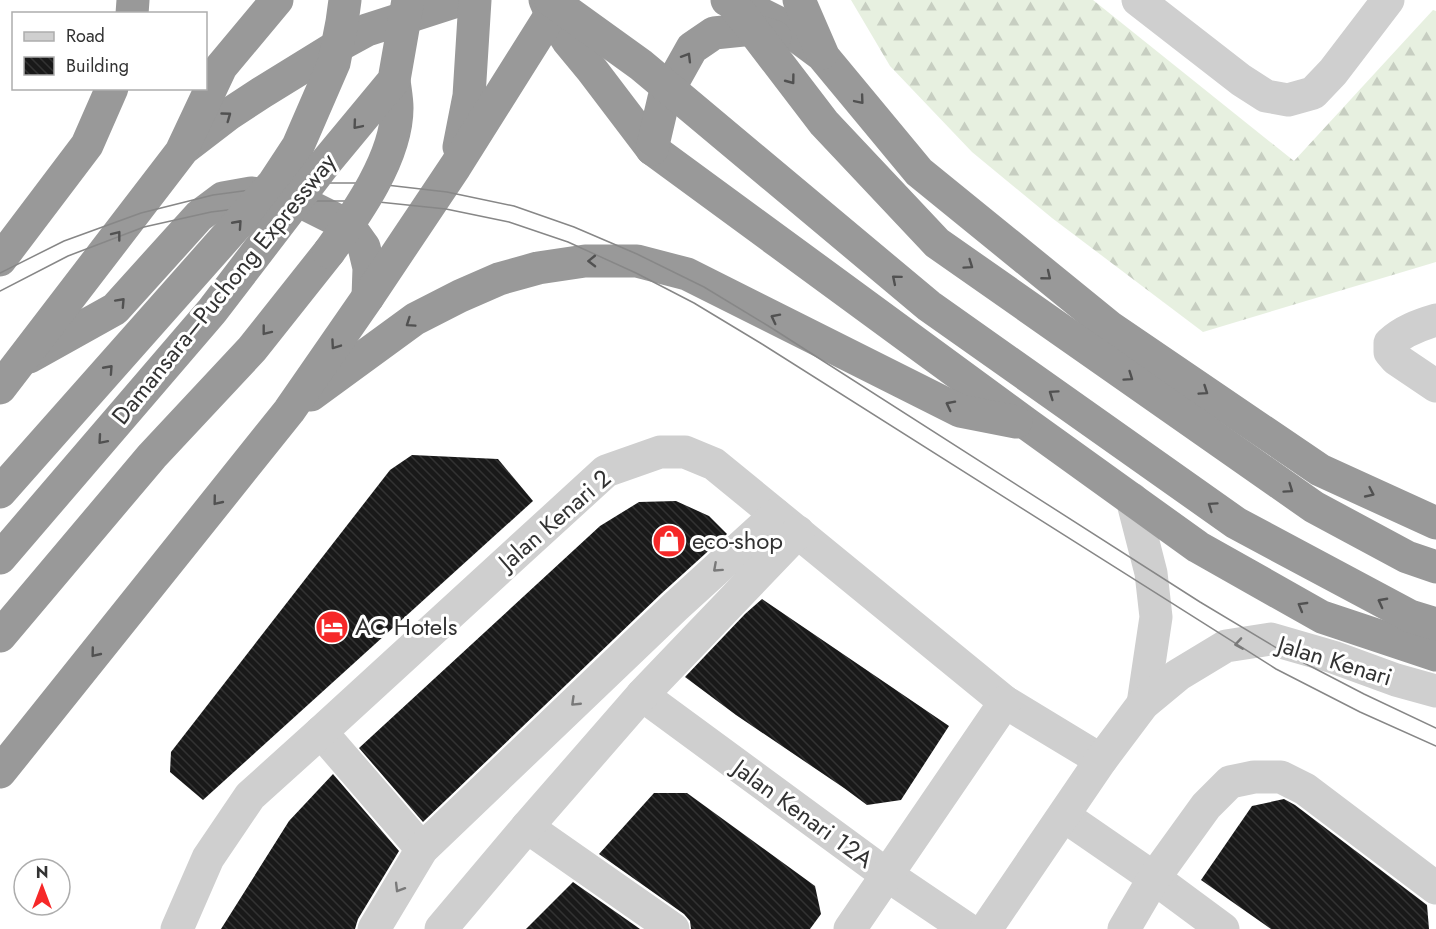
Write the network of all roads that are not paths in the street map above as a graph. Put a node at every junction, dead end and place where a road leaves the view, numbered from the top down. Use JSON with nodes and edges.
{"nodes":[{"id":1,"x":277,"y":0,"type":"edge"},
{"id":2,"x":345,"y":0,"type":"edge"},
{"id":3,"x":408,"y":0,"type":"edge"},
{"id":4,"x":460,"y":0,"type":"edge"},
{"id":5,"x":475,"y":0,"type":"edge"},
{"id":6,"x":729,"y":0,"type":"edge"},
{"id":7,"x":799,"y":0,"type":"edge"},
{"id":8,"x":1138,"y":0,"type":"edge"},
{"id":9,"x":1388,"y":0,"type":"edge"},
{"id":10,"x":552,"y":4,"type":"edge"},
{"id":11,"x":822,"y":55,"type":"junction"},
{"id":12,"x":394,"y":80,"type":"junction"},
{"id":13,"x":111,"y":90,"type":"edge"},
{"id":14,"x":652,"y":149,"type":"junction"},
{"id":15,"x":181,"y":152,"type":"junction"},
{"id":16,"x":455,"y":167,"type":"junction"},
{"id":17,"x":0,"y":260,"type":"edge"},
{"id":18,"x":368,"y":297,"type":"junction"},
{"id":19,"x":1436,"y":320,"type":"edge"},
{"id":20,"x":9,"y":376,"type":"edge"},
{"id":21,"x":1436,"y":386,"type":"edge"},
{"id":22,"x":289,"y":411,"type":"junction"},
{"id":23,"x":1027,"y":424,"type":"junction"},
{"id":24,"x":0,"y":492,"type":"edge"},
{"id":25,"x":1131,"y":499,"type":"junction"},
{"id":26,"x":1436,"y":523,"type":"edge"},
{"id":27,"x":787,"y":524,"type":"junction"},
{"id":28,"x":0,"y":558,"type":"edge"},
{"id":29,"x":1436,"y":567,"type":"edge"},
{"id":30,"x":1436,"y":624,"type":"edge"},
{"id":31,"x":0,"y":636,"type":"edge"},
{"id":32,"x":1436,"y":655,"type":"edge"},
{"id":33,"x":1436,"y":692,"type":"edge"},
{"id":34,"x":642,"y":695,"type":"junction"},
{"id":35,"x":1005,"y":702,"type":"junction"},
{"id":36,"x":1143,"y":704,"type":"junction"},
{"id":37,"x":321,"y":732,"type":"junction"},
{"id":38,"x":1101,"y":760,"type":"junction"},
{"id":39,"x":0,"y":772,"type":"edge"},
{"id":40,"x":1064,"y":816,"type":"junction"},
{"id":41,"x":527,"y":827,"type":"junction"},
{"id":42,"x":422,"y":849,"type":"junction"},
{"id":43,"x":887,"y":875,"type":"junction"},
{"id":44,"x":1154,"y":878,"type":"junction"},
{"id":45,"x":1436,"y":888,"type":"edge"},
{"id":46,"x":177,"y":929,"type":"edge"},
{"id":47,"x":374,"y":929,"type":"edge"},
{"id":48,"x":441,"y":929,"type":"edge"},
{"id":49,"x":673,"y":929,"type":"edge"},
{"id":50,"x":850,"y":929,"type":"edge"},
{"id":51,"x":967,"y":929,"type":"edge"},
{"id":52,"x":986,"y":929,"type":"edge"},
{"id":53,"x":1124,"y":929,"type":"edge"},
{"id":54,"x":1223,"y":929,"type":"edge"}],
"edges":[{"from":1,"to":15,"type":"highway"},
{"from":24,"to":2,"type":"highway","name":"Damansara–Puchong Expressway","one_way":true,"bridge":true},
{"from":3,"to":12,"type":"highway","name":"Damansara–Puchong Expressway","bridge":true},
{"from":15,"to":4,"type":"highway","one_way":true},
{"from":5,"to":16,"type":"highway"},
{"from":6,"to":11,"type":"highway"},
{"from":6,"to":29,"type":"highway","one_way":true,"bridge":true},
{"from":7,"to":11,"type":"highway"},
{"from":8,"to":9,"type":"street"},
{"from":10,"to":14,"type":"highway"},
{"from":10,"to":16,"type":"highway"},
{"from":30,"to":10,"type":"highway","one_way":true,"bridge":true},
{"from":14,"to":11,"type":"highway","one_way":true},
{"from":11,"to":26,"type":"highway","one_way":true},
{"from":12,"to":28,"type":"highway","name":"Damansara–Puchong Expressway","one_way":true,"bridge":true},
{"from":12,"to":31,"type":"highway","one_way":true,"bridge":true},
{"from":13,"to":17,"type":"highway"},
{"from":14,"to":23,"type":"highway"},
{"from":20,"to":15,"type":"highway","one_way":true},
{"from":16,"to":18,"type":"highway"},
{"from":20,"to":18,"type":"highway","one_way":true},
{"from":18,"to":22,"type":"highway","one_way":true},
{"from":19,"to":21,"type":"street"},
{"from":23,"to":22,"type":"highway","one_way":true},
{"from":22,"to":39,"type":"highway","one_way":true},
{"from":23,"to":25,"type":"highway"},
{"from":32,"to":25,"type":"highway","one_way":true},
{"from":25,"to":36,"type":"street","name":"Jalan Kenari"},
{"from":27,"to":34,"type":"street"},
{"from":27,"to":35,"type":"street","name":"Jalan Kenari 2"},
{"from":27,"to":37,"type":"street","name":"Jalan Kenari 2"},
{"from":27,"to":42,"type":"street","one_way":true},
{"from":33,"to":36,"type":"street","name":"Jalan Kenari","one_way":true},
{"from":34,"to":41,"type":"street"},
{"from":34,"to":43,"type":"street","name":"Jalan Kenari 12A"},
{"from":35,"to":38,"type":"street","name":"Jalan Kenari 2"},
{"from":35,"to":43,"type":"street"},
{"from":36,"to":38,"type":"street","name":"Jalan Kenari"},
{"from":37,"to":42,"type":"street"},
{"from":37,"to":46,"type":"street","name":"Jalan Kenari 2"},
{"from":38,"to":40,"type":"street","name":"Jalan Kenari"},
{"from":40,"to":44,"type":"street"},
{"from":40,"to":52,"type":"street","name":"Jalan Kenari"},
{"from":41,"to":48,"type":"street"},
{"from":41,"to":49,"type":"street"},
{"from":42,"to":47,"type":"street","one_way":true},
{"from":43,"to":50,"type":"street"},
{"from":43,"to":51,"type":"street","name":"Jalan Kenari 12A"},
{"from":44,"to":45,"type":"street"},
{"from":44,"to":53,"type":"street"},
{"from":44,"to":54,"type":"street"}]}
